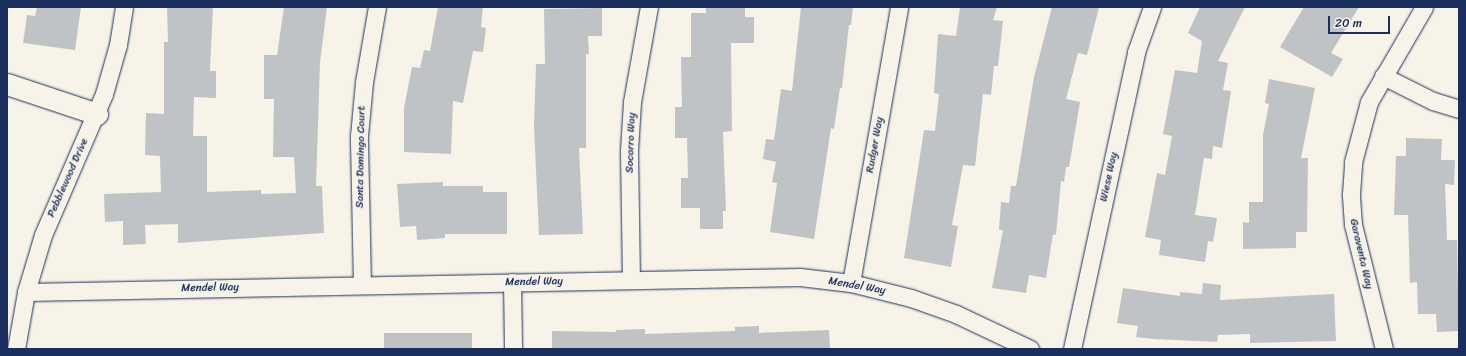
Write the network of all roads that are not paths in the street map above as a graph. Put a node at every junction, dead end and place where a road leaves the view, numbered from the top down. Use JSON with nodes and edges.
{"nodes":[{"id":1,"x":124,"y":7,"type":"edge"},
{"id":2,"x":377,"y":7,"type":"edge"},
{"id":3,"x":649,"y":7,"type":"edge"},
{"id":4,"x":899,"y":7,"type":"edge"},
{"id":5,"x":1152,"y":7,"type":"edge"},
{"id":6,"x":1424,"y":7,"type":"edge"},
{"id":7,"x":1383,"y":76,"type":"junction"},
{"id":8,"x":7,"y":84,"type":"edge"},
{"id":9,"x":1459,"y":109,"type":"edge"},
{"id":10,"x":97,"y":114,"type":"junction"},
{"id":11,"x":631,"y":280,"type":"junction"},
{"id":12,"x":512,"y":282,"type":"junction"},
{"id":13,"x":852,"y":283,"type":"junction"},
{"id":14,"x":362,"y":285,"type":"junction"},
{"id":15,"x":26,"y":292,"type":"junction"},
{"id":16,"x":16,"y":349,"type":"edge"},
{"id":17,"x":513,"y":349,"type":"edge"},
{"id":18,"x":1030,"y":349,"type":"edge"},
{"id":19,"x":1072,"y":349,"type":"edge"},
{"id":20,"x":1384,"y":349,"type":"edge"}],
"edges":[{"from":1,"to":10,"type":"street","name":"Pebblewood Drive"},
{"from":2,"to":14,"type":"street","name":"Santa Domingo Court"},
{"from":3,"to":11,"type":"street","name":"Socorro Way"},
{"from":4,"to":13,"type":"street","name":"Rudger Way"},
{"from":5,"to":19,"type":"street","name":"Wiese Way"},
{"from":6,"to":7,"type":"street","name":"Garaventa Way"},
{"from":7,"to":9,"type":"street"},
{"from":7,"to":20,"type":"street","name":"Garaventa Way"},
{"from":8,"to":10,"type":"street"},
{"from":10,"to":15,"type":"street","name":"Pebblewood Drive"},
{"from":11,"to":12,"type":"street","name":"Mendel Way"},
{"from":11,"to":13,"type":"street","name":"Mendel Way"},
{"from":12,"to":14,"type":"street","name":"Mendel Way"},
{"from":12,"to":17,"type":"street"},
{"from":13,"to":18,"type":"street","name":"Mendel Way"},
{"from":14,"to":15,"type":"street","name":"Mendel Way"},
{"from":15,"to":16,"type":"street","name":"Pebblewood Drive"}]}
